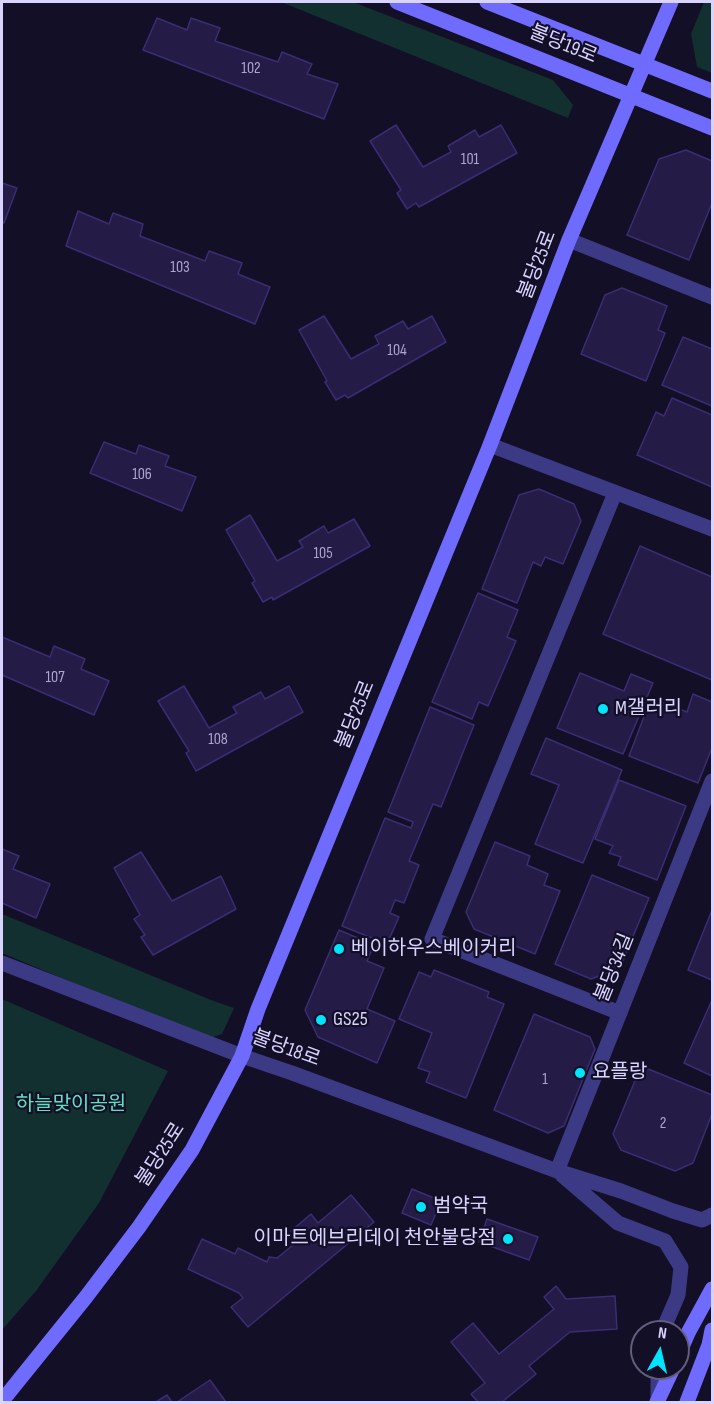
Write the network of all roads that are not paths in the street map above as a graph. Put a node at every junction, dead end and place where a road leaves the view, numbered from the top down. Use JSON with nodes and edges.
{"nodes":[{"id":1,"x":397,"y":2,"type":"edge"},
{"id":2,"x":487,"y":2,"type":"edge"},
{"id":3,"x":671,"y":2,"type":"edge"},
{"id":4,"x":645,"y":64,"type":"junction"},
{"id":5,"x":712,"y":91,"type":"edge"},
{"id":6,"x":632,"y":96,"type":"junction"},
{"id":7,"x":712,"y":128,"type":"edge"},
{"id":8,"x":569,"y":240,"type":"junction"},
{"id":9,"x":712,"y":297,"type":"edge"},
{"id":10,"x":490,"y":445,"type":"junction"},
{"id":11,"x":615,"y":493,"type":"junction"},
{"id":12,"x":712,"y":529,"type":"edge"},
{"id":13,"x":712,"y":781,"type":"edge"},
{"id":14,"x":2,"y":963,"type":"edge"},
{"id":15,"x":620,"y":1013,"type":"junction"},
{"id":16,"x":242,"y":1056,"type":"junction"},
{"id":17,"x":557,"y":1171,"type":"junction"},
{"id":18,"x":712,"y":1215,"type":"edge"},
{"id":19,"x":712,"y":1289,"type":"edge"},
{"id":20,"x":667,"y":1320,"type":"edge"},
{"id":21,"x":690,"y":1329,"type":"edge"},
{"id":22,"x":712,"y":1330,"type":"edge"},
{"id":23,"x":658,"y":1380,"type":"edge"},
{"id":24,"x":668,"y":1380,"type":"edge"},
{"id":25,"x":2,"y":1401,"type":"edge"},
{"id":26,"x":658,"y":1402,"type":"edge"},
{"id":27,"x":687,"y":1402,"type":"edge"}],
"edges":[{"from":1,"to":6,"type":"street","name":"불당19로"},
{"from":2,"to":4,"type":"street","name":"불당19로"},
{"from":3,"to":4,"type":"street","name":"불당25로"},
{"from":4,"to":5,"type":"street","name":"불당19로"},
{"from":4,"to":6,"type":"street","name":"불당25로"},
{"from":6,"to":7,"type":"street","name":"불당19로"},
{"from":6,"to":8,"type":"street","name":"불당25로"},
{"from":8,"to":9,"type":"street"},
{"from":8,"to":10,"type":"street","name":"불당25로"},
{"from":10,"to":11,"type":"street"},
{"from":10,"to":16,"type":"street","name":"불당25로"},
{"from":11,"to":12,"type":"street"},
{"from":11,"to":15,"type":"street"},
{"from":13,"to":15,"type":"street","name":"불당34길"},
{"from":14,"to":16,"type":"street","name":"불당18로"},
{"from":15,"to":17,"type":"street","name":"불당34길"},
{"from":16,"to":17,"type":"street","name":"불당18로"},
{"from":16,"to":25,"type":"street","name":"불당25로"},
{"from":17,"to":18,"type":"street","name":"불당18로"},
{"from":17,"to":20,"type":"street"},
{"from":19,"to":21,"type":"street"},
{"from":22,"to":27,"type":"street"},
{"from":23,"to":26,"type":"street"},
{"from":24,"to":26,"type":"street"}]}
